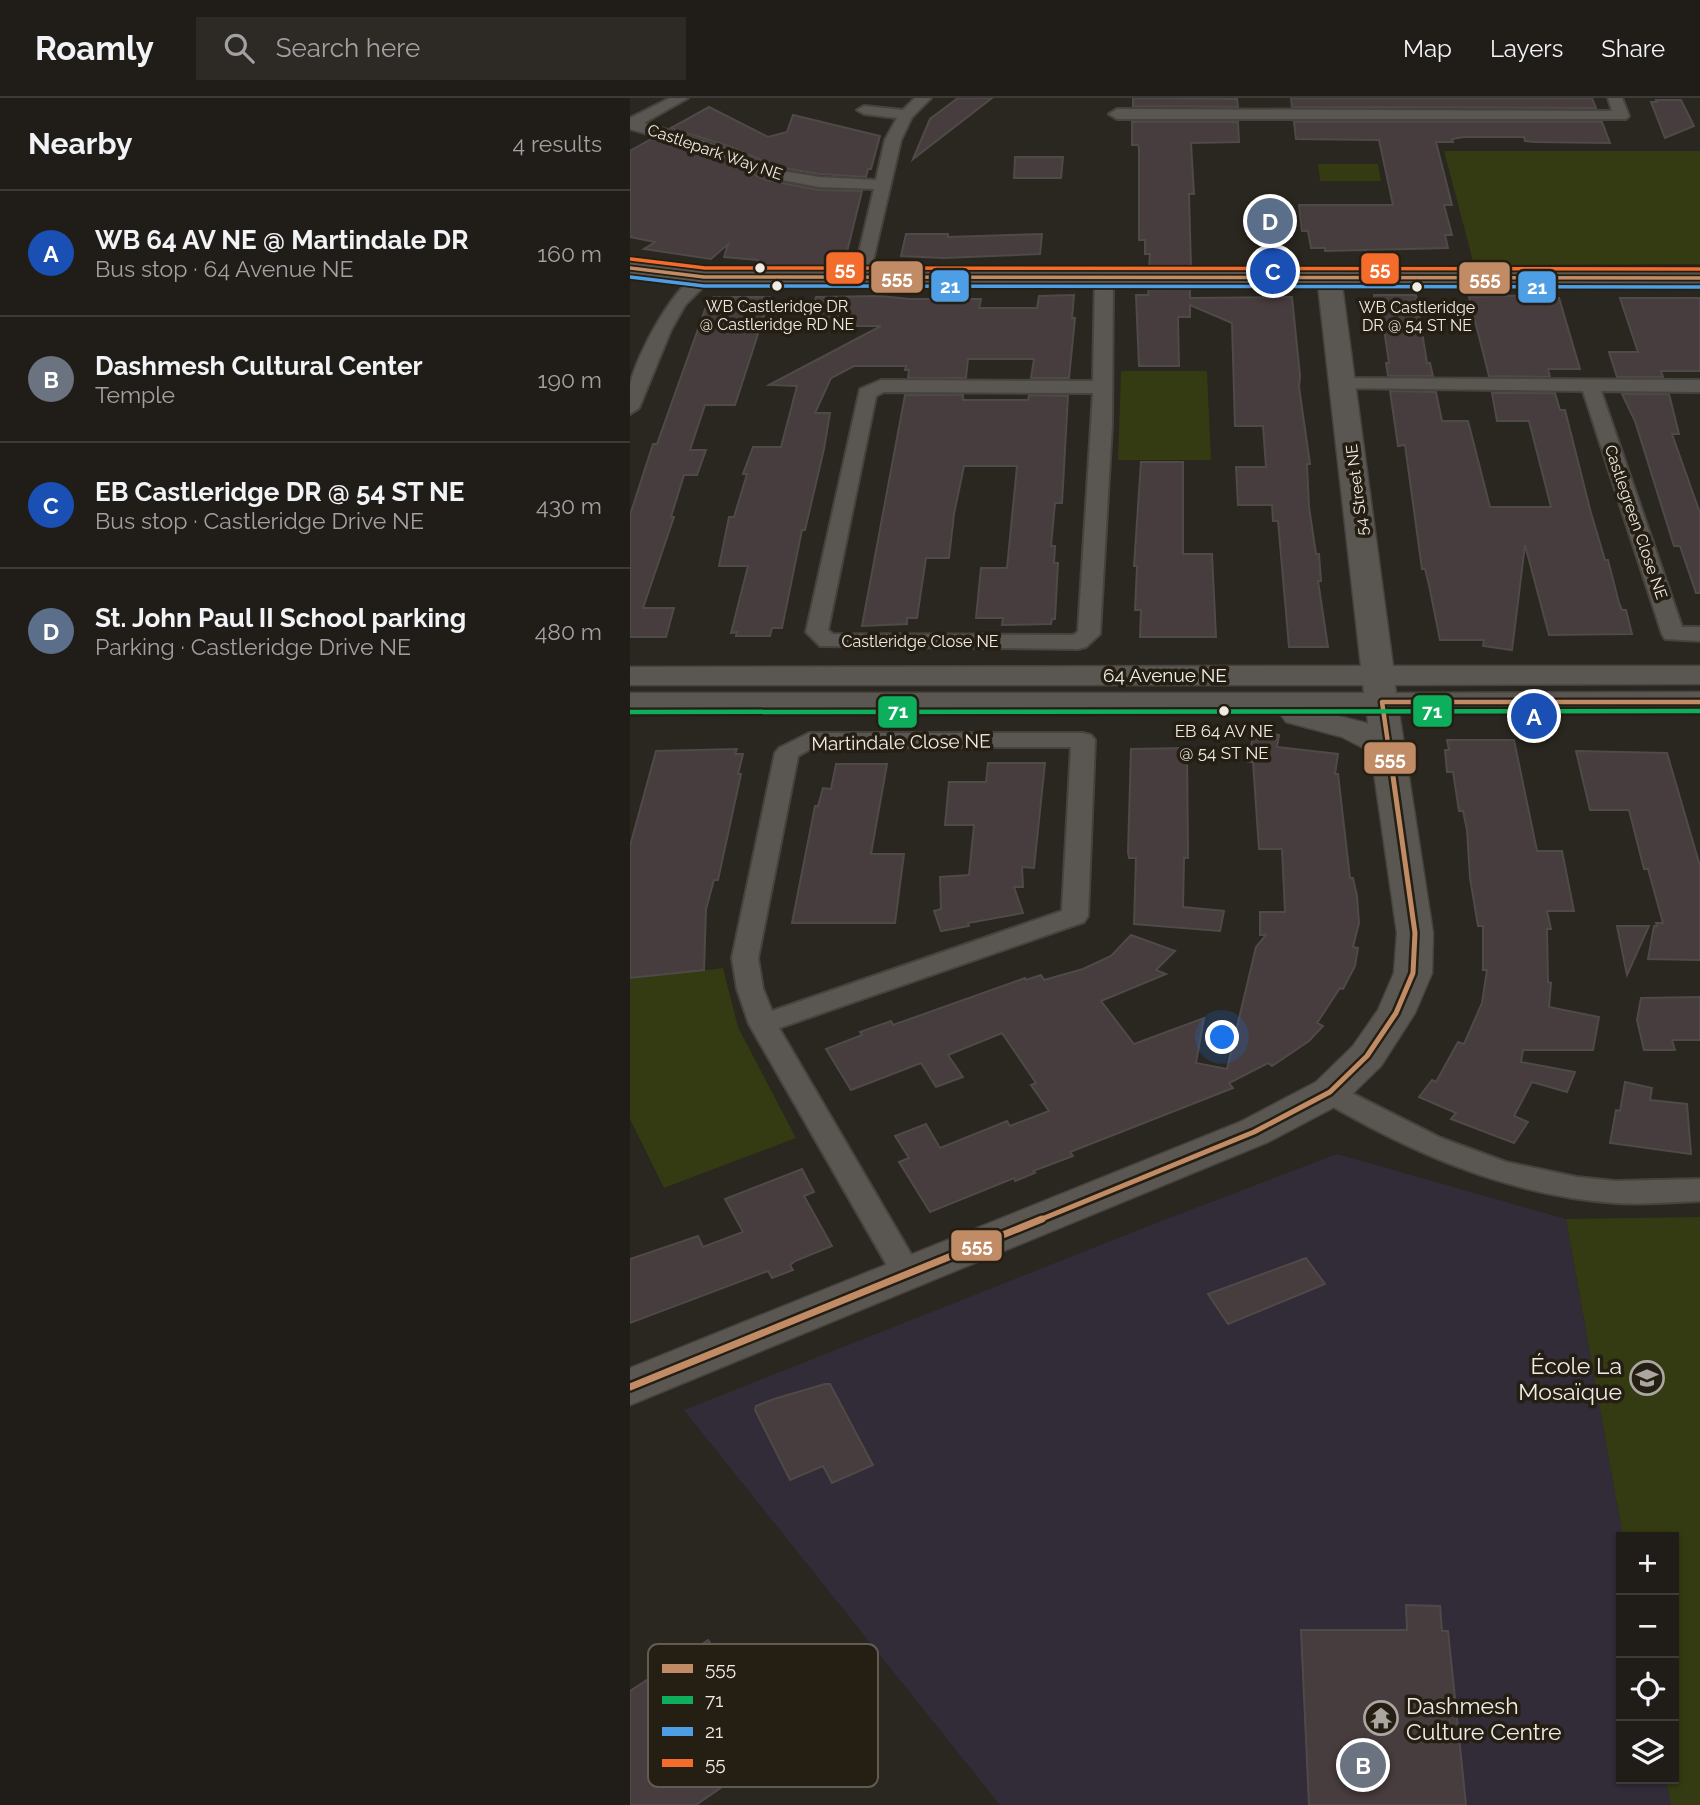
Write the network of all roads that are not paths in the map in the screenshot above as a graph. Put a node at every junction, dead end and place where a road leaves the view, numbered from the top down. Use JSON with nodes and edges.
{"nodes":[{"id":1,"x":681,"y":98,"type":"edge"},
{"id":2,"x":924,"y":98,"type":"edge"},
{"id":3,"x":1264,"y":98,"type":"edge"},
{"id":4,"x":1615,"y":98,"type":"edge"},
{"id":5,"x":864,"y":110,"type":"dead end"},
{"id":6,"x":1117,"y":114,"type":"dead end"},
{"id":7,"x":906,"y":115,"type":"junction"},
{"id":8,"x":1265,"y":115,"type":"junction"},
{"id":9,"x":634,"y":119,"type":"edge"},
{"id":10,"x":883,"y":185,"type":"junction"},
{"id":11,"x":630,"y":268,"type":"edge"},
{"id":12,"x":704,"y":277,"type":"junction"},
{"id":13,"x":862,"y":278,"type":"junction"},
{"id":14,"x":1329,"y":278,"type":"junction"},
{"id":15,"x":1700,"y":278,"type":"edge"},
{"id":16,"x":1104,"y":279,"type":"junction"},
{"id":17,"x":1344,"y":384,"type":"junction"},
{"id":18,"x":1590,"y":385,"type":"junction"},
{"id":19,"x":1700,"y":386,"type":"edge"},
{"id":20,"x":1102,"y":387,"type":"junction"},
{"id":21,"x":630,"y":408,"type":"edge"},
{"id":22,"x":1373,"y":629,"type":"junction"},
{"id":23,"x":1700,"y":634,"type":"edge"},
{"id":24,"x":1544,"y":675,"type":"junction"},
{"id":25,"x":1700,"y":675,"type":"edge"},
{"id":26,"x":630,"y":676,"type":"edge"},
{"id":27,"x":1381,"y":688,"type":"junction"},
{"id":28,"x":1213,"y":701,"type":"junction"},
{"id":29,"x":1700,"y":702,"type":"edge"},
{"id":30,"x":630,"y":703,"type":"edge"},
{"id":31,"x":1387,"y":747,"type":"junction"},
{"id":32,"x":763,"y":1024,"type":"junction"},
{"id":33,"x":1330,"y":1092,"type":"junction"},
{"id":34,"x":1700,"y":1190,"type":"edge"},
{"id":35,"x":907,"y":1273,"type":"junction"},
{"id":36,"x":630,"y":1387,"type":"edge"}],
"edges":[{"from":1,"to":9,"type":"street"},
{"from":2,"to":7,"type":"street"},
{"from":3,"to":8,"type":"street"},
{"from":4,"to":8,"type":"street"},
{"from":5,"to":7,"type":"street"},
{"from":6,"to":8,"type":"street"},
{"from":7,"to":10,"type":"street"},
{"from":9,"to":10,"type":"street","name":"Castlepark Way NE"},
{"from":10,"to":13,"type":"street"},
{"from":11,"to":12,"type":"street"},
{"from":12,"to":13,"type":"street"},
{"from":12,"to":21,"type":"street"},
{"from":13,"to":16,"type":"street"},
{"from":14,"to":15,"type":"street"},
{"from":14,"to":16,"type":"street"},
{"from":14,"to":17,"type":"street","name":"54 Street NE"},
{"from":16,"to":20,"type":"street","name":"Castleridge Close NE"},
{"from":17,"to":18,"type":"street"},
{"from":17,"to":22,"type":"street","name":"54 Street NE"},
{"from":18,"to":19,"type":"street"},
{"from":18,"to":23,"type":"street","name":"Castlegreen Close NE"},
{"from":20,"to":20,"type":"street","name":"Castleridge Close NE"},
{"from":22,"to":24,"type":"street"},
{"from":22,"to":27,"type":"street","name":"54 Street NE"},
{"from":24,"to":25,"type":"street","name":"64 Avenue NE"},
{"from":24,"to":27,"type":"street","name":"64 Avenue NE"},
{"from":26,"to":27,"type":"street","name":"64 Avenue NE"},
{"from":27,"to":28,"type":"street","name":"64 Avenue NE"},
{"from":27,"to":29,"type":"street","name":"64 Avenue NE"},
{"from":27,"to":31,"type":"street","name":"54 Street NE"},
{"from":28,"to":30,"type":"street","name":"64 Avenue NE"},
{"from":28,"to":31,"type":"street"},
{"from":31,"to":33,"type":"street","name":"54 Street NE"},
{"from":32,"to":32,"type":"street","name":"Martindale Close NE"},
{"from":32,"to":35,"type":"street","name":"Martindale Close NE"},
{"from":33,"to":34,"type":"street"},
{"from":33,"to":35,"type":"street","name":"54 Street NE"},
{"from":35,"to":36,"type":"street","name":"54 Street NE"}]}
